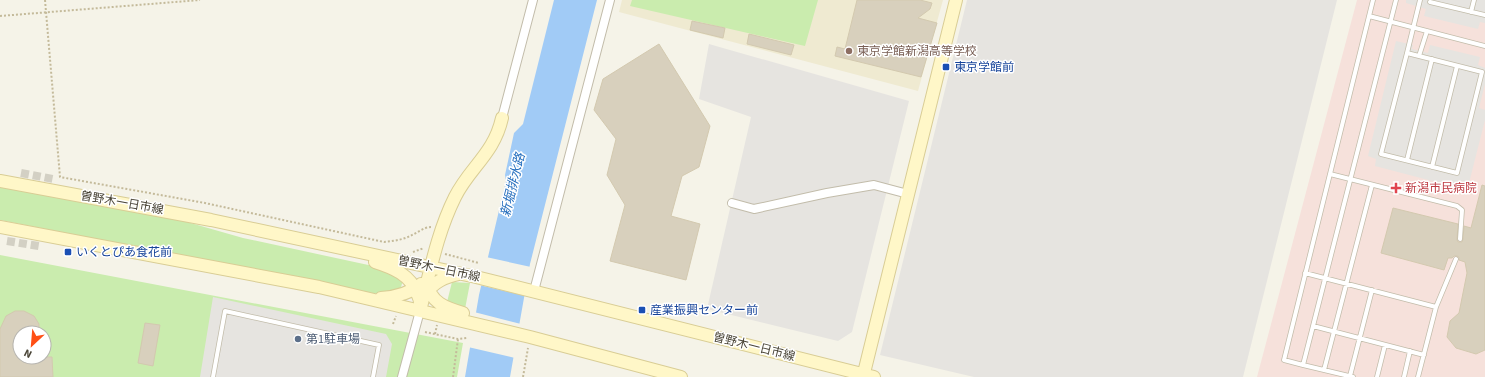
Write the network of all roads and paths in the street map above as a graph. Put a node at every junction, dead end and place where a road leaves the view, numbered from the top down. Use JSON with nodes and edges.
{"nodes":[{"id":1,"x":45,"y":0,"type":"edge"},
{"id":2,"x":200,"y":0,"type":"edge"},
{"id":3,"x":533,"y":0,"type":"edge"},
{"id":4,"x":610,"y":0,"type":"edge"},
{"id":5,"x":956,"y":0,"type":"edge"},
{"id":6,"x":1374,"y":0,"type":"edge"},
{"id":7,"x":1420,"y":0,"type":"edge"},
{"id":8,"x":1446,"y":0,"type":"edge"},
{"id":9,"x":1474,"y":0,"type":"edge"},
{"id":10,"x":1395,"y":1,"type":"edge"},
{"id":11,"x":1430,"y":2,"type":"dead end"},
{"id":12,"x":1445,"y":6,"type":"junction"},
{"id":13,"x":1471,"y":12,"type":"junction"},
{"id":14,"x":46,"y":13,"type":"junction"},
{"id":15,"x":0,"y":16,"type":"edge"},
{"id":16,"x":1369,"y":16,"type":"junction"},
{"id":17,"x":1485,"y":16,"type":"edge"},
{"id":18,"x":1390,"y":22,"type":"junction"},
{"id":19,"x":1413,"y":28,"type":"junction"},
{"id":20,"x":1426,"y":31,"type":"junction"},
{"id":21,"x":1485,"y":46,"type":"edge"},
{"id":22,"x":1406,"y":53,"type":"junction"},
{"id":23,"x":1420,"y":56,"type":"junction"},
{"id":24,"x":1432,"y":59,"type":"junction"},
{"id":25,"x":1457,"y":66,"type":"junction"},
{"id":26,"x":502,"y":118,"type":"joint"},
{"id":27,"x":1407,"y":160,"type":"junction"},
{"id":28,"x":1432,"y":167,"type":"junction"},
{"id":29,"x":1330,"y":174,"type":"junction"},
{"id":30,"x":1350,"y":179,"type":"junction"},
{"id":31,"x":0,"y":181,"type":"edge"},
{"id":32,"x":1372,"y":185,"type":"junction"},
{"id":33,"x":908,"y":194,"type":"junction"},
{"id":34,"x":732,"y":204,"type":"dead end"},
{"id":35,"x":442,"y":226,"type":"junction"},
{"id":36,"x":0,"y":227,"type":"edge"},
{"id":37,"x":1460,"y":239,"type":"dead end"},
{"id":38,"x":330,"y":245,"type":"junction"},
{"id":39,"x":428,"y":249,"type":"dead end"},
{"id":40,"x":445,"y":254,"type":"dead end"},
{"id":41,"x":412,"y":255,"type":"dead end"},
{"id":42,"x":1456,"y":259,"type":"dead end"},
{"id":43,"x":479,"y":263,"type":"dead end"},
{"id":44,"x":1305,"y":273,"type":"junction"},
{"id":45,"x":460,"y":274,"type":"junction"},
{"id":46,"x":1325,"y":278,"type":"junction"},
{"id":47,"x":428,"y":282,"type":"junction"},
{"id":48,"x":1346,"y":284,"type":"junction"},
{"id":49,"x":415,"y":289,"type":"junction"},
{"id":50,"x":1372,"y":290,"type":"junction"},
{"id":51,"x":533,"y":291,"type":"junction"},
{"id":52,"x":369,"y":299,"type":"junction"},
{"id":53,"x":1436,"y":307,"type":"junction"},
{"id":54,"x":420,"y":311,"type":"junction"},
{"id":55,"x":396,"y":313,"type":"dead end"},
{"id":56,"x":470,"y":319,"type":"junction"},
{"id":57,"x":393,"y":324,"type":"dead end"},
{"id":58,"x":1313,"y":326,"type":"junction"},
{"id":59,"x":425,"y":332,"type":"dead end"},
{"id":60,"x":1334,"y":332,"type":"junction"},
{"id":61,"x":522,"y":335,"type":"junction"},
{"id":62,"x":467,"y":338,"type":"dead end"},
{"id":63,"x":1360,"y":338,"type":"junction"},
{"id":64,"x":458,"y":339,"type":"junction"},
{"id":65,"x":1385,"y":345,"type":"junction"},
{"id":66,"x":1410,"y":351,"type":"junction"},
{"id":67,"x":1424,"y":354,"type":"junction"},
{"id":68,"x":1304,"y":365,"type":"junction"},
{"id":69,"x":1324,"y":370,"type":"junction"},
{"id":70,"x":867,"y":376,"type":"edge"},
{"id":71,"x":213,"y":377,"type":"edge"},
{"id":72,"x":373,"y":377,"type":"edge"},
{"id":73,"x":402,"y":377,"type":"edge"},
{"id":74,"x":453,"y":377,"type":"edge"},
{"id":75,"x":522,"y":377,"type":"edge"},
{"id":76,"x":681,"y":377,"type":"edge"},
{"id":77,"x":1351,"y":377,"type":"edge"},
{"id":78,"x":1377,"y":377,"type":"edge"},
{"id":79,"x":1404,"y":377,"type":"edge"},
{"id":80,"x":1418,"y":377,"type":"edge"}],
"edges":[{"from":1,"to":14,"type":"path"},
{"from":2,"to":14,"type":"path"},
{"from":3,"to":26,"type":"street"},
{"from":4,"to":51,"type":"street"},
{"from":5,"to":33,"type":"main road"},
{"from":6,"to":16,"type":"lane"},
{"from":7,"to":19,"type":"lane"},
{"from":8,"to":12,"type":"lane"},
{"from":9,"to":13,"type":"lane"},
{"from":10,"to":18,"type":"lane"},
{"from":11,"to":12,"type":"lane"},
{"from":12,"to":13,"type":"lane"},
{"from":13,"to":17,"type":"lane"},
{"from":14,"to":15,"type":"path"},
{"from":14,"to":35,"type":"path"},
{"from":16,"to":18,"type":"lane"},
{"from":16,"to":29,"type":"lane"},
{"from":18,"to":19,"type":"lane"},
{"from":18,"to":30,"type":"lane"},
{"from":19,"to":20,"type":"lane"},
{"from":19,"to":22,"type":"lane"},
{"from":20,"to":21,"type":"lane"},
{"from":20,"to":23,"type":"lane"},
{"from":22,"to":23,"type":"lane"},
{"from":22,"to":27,"type":"lane"},
{"from":23,"to":24,"type":"lane"},
{"from":24,"to":25,"type":"lane"},
{"from":24,"to":27,"type":"lane"},
{"from":25,"to":28,"type":"lane"},
{"from":25,"to":28,"type":"lane"},
{"from":26,"to":35,"type":"main road"},
{"from":27,"to":28,"type":"lane"},
{"from":29,"to":30,"type":"lane"},
{"from":29,"to":44,"type":"lane"},
{"from":30,"to":32,"type":"lane"},
{"from":30,"to":46,"type":"lane"},
{"from":31,"to":38,"type":"main road","name":"曽野木一日市線"},
{"from":32,"to":37,"type":"lane"},
{"from":32,"to":48,"type":"lane"},
{"from":33,"to":34,"type":"street"},
{"from":33,"to":70,"type":"main road"},
{"from":35,"to":47,"type":"main road"},
{"from":36,"to":52,"type":"main road"},
{"from":38,"to":47,"type":"main road","name":"曽野木一日市線"},
{"from":38,"to":49,"type":"main road"},
{"from":39,"to":41,"type":"path"},
{"from":40,"to":43,"type":"path"},
{"from":42,"to":53,"type":"lane"},
{"from":44,"to":46,"type":"lane"},
{"from":44,"to":68,"type":"lane"},
{"from":45,"to":47,"type":"main road","name":"曽野木一日市線"},
{"from":45,"to":47,"type":"main road"},
{"from":45,"to":51,"type":"main road","name":"曽野木一日市線"},
{"from":46,"to":48,"type":"lane"},
{"from":46,"to":58,"type":"lane"},
{"from":47,"to":49,"type":"main road"},
{"from":47,"to":54,"type":"main road"},
{"from":47,"to":56,"type":"main road"},
{"from":48,"to":50,"type":"lane"},
{"from":48,"to":60,"type":"lane"},
{"from":49,"to":52,"type":"main road"},
{"from":49,"to":54,"type":"main road"},
{"from":50,"to":53,"type":"lane"},
{"from":50,"to":63,"type":"lane"},
{"from":51,"to":70,"type":"main road","name":"曽野木一日市線"},
{"from":52,"to":54,"type":"main road"},
{"from":53,"to":67,"type":"lane"},
{"from":54,"to":56,"type":"main road"},
{"from":54,"to":73,"type":"street"},
{"from":55,"to":57,"type":"path"},
{"from":56,"to":61,"type":"main road"},
{"from":58,"to":60,"type":"lane"},
{"from":58,"to":68,"type":"lane"},
{"from":59,"to":64,"type":"path"},
{"from":60,"to":63,"type":"lane"},
{"from":60,"to":69,"type":"lane"},
{"from":61,"to":75,"type":"path"},
{"from":61,"to":76,"type":"main road"},
{"from":62,"to":64,"type":"path"},
{"from":63,"to":65,"type":"lane"},
{"from":63,"to":77,"type":"lane"},
{"from":64,"to":74,"type":"path"},
{"from":65,"to":66,"type":"lane"},
{"from":65,"to":78,"type":"lane"},
{"from":66,"to":67,"type":"lane"},
{"from":66,"to":79,"type":"lane"},
{"from":67,"to":80,"type":"lane"},
{"from":68,"to":69,"type":"lane"},
{"from":69,"to":77,"type":"lane"},
{"from":71,"to":72,"type":"lane"}]}
